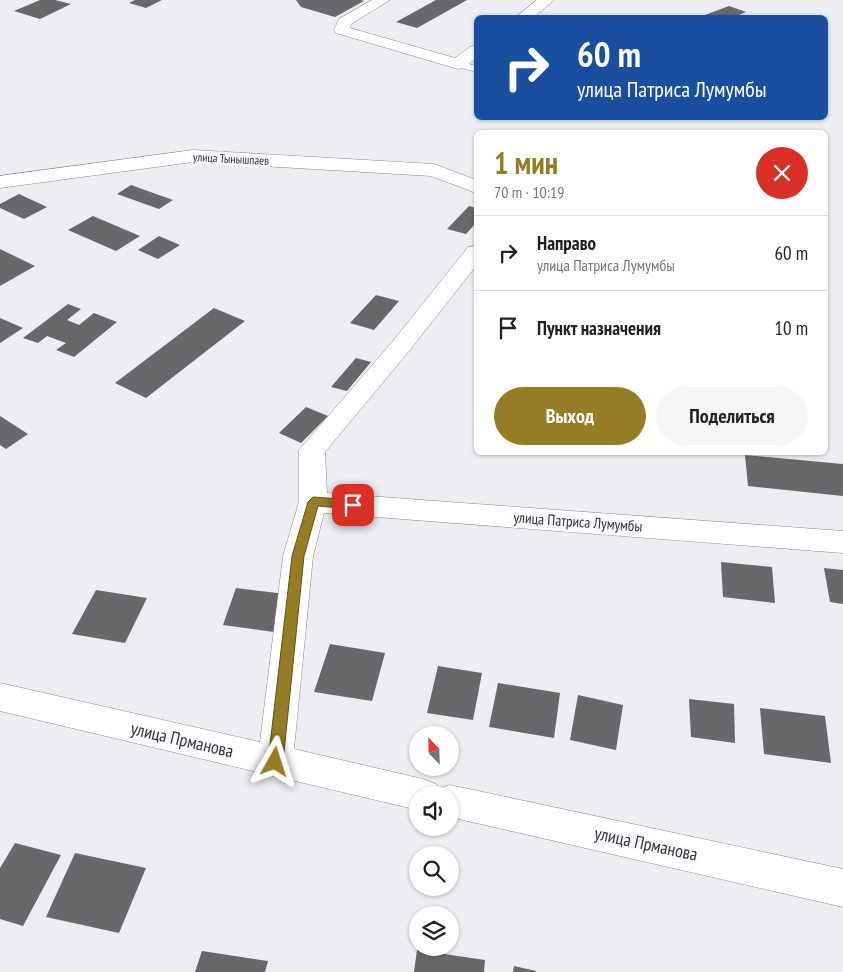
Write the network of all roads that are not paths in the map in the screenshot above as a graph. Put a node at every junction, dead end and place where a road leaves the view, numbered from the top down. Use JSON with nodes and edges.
{"nodes":[{"id":1,"x":382,"y":0,"type":"edge"},
{"id":2,"x":547,"y":0,"type":"edge"},
{"id":3,"x":526,"y":15,"type":"edge"},
{"id":4,"x":474,"y":52,"type":"edge"},
{"id":5,"x":458,"y":64,"type":"junction"},
{"id":6,"x":474,"y":68,"type":"edge"},
{"id":7,"x":0,"y":182,"type":"edge"},
{"id":8,"x":474,"y":186,"type":"edge"},
{"id":9,"x":474,"y":255,"type":"edge"},
{"id":10,"x":313,"y":502,"type":"junction"},
{"id":11,"x":843,"y":542,"type":"edge"},
{"id":12,"x":0,"y":697,"type":"edge"},
{"id":13,"x":275,"y":762,"type":"junction"},
{"id":14,"x":409,"y":792,"type":"edge"},
{"id":15,"x":459,"y":803,"type":"edge"},
{"id":16,"x":843,"y":888,"type":"edge"}],
"edges":[{"from":1,"to":5,"type":"street"},
{"from":2,"to":3,"type":"street"},
{"from":4,"to":5,"type":"street"},
{"from":5,"to":6,"type":"lane"},
{"from":7,"to":8,"type":"street","name":"улица Тынышпаев"},
{"from":9,"to":10,"type":"street"},
{"from":10,"to":11,"type":"street","name":"улица Патриса Лумумбы"},
{"from":10,"to":13,"type":"street"},
{"from":12,"to":13,"type":"street","name":"улица Прманова"},
{"from":13,"to":14,"type":"street","name":"улица Прманова"},
{"from":15,"to":16,"type":"street","name":"улица Прманова"}]}
